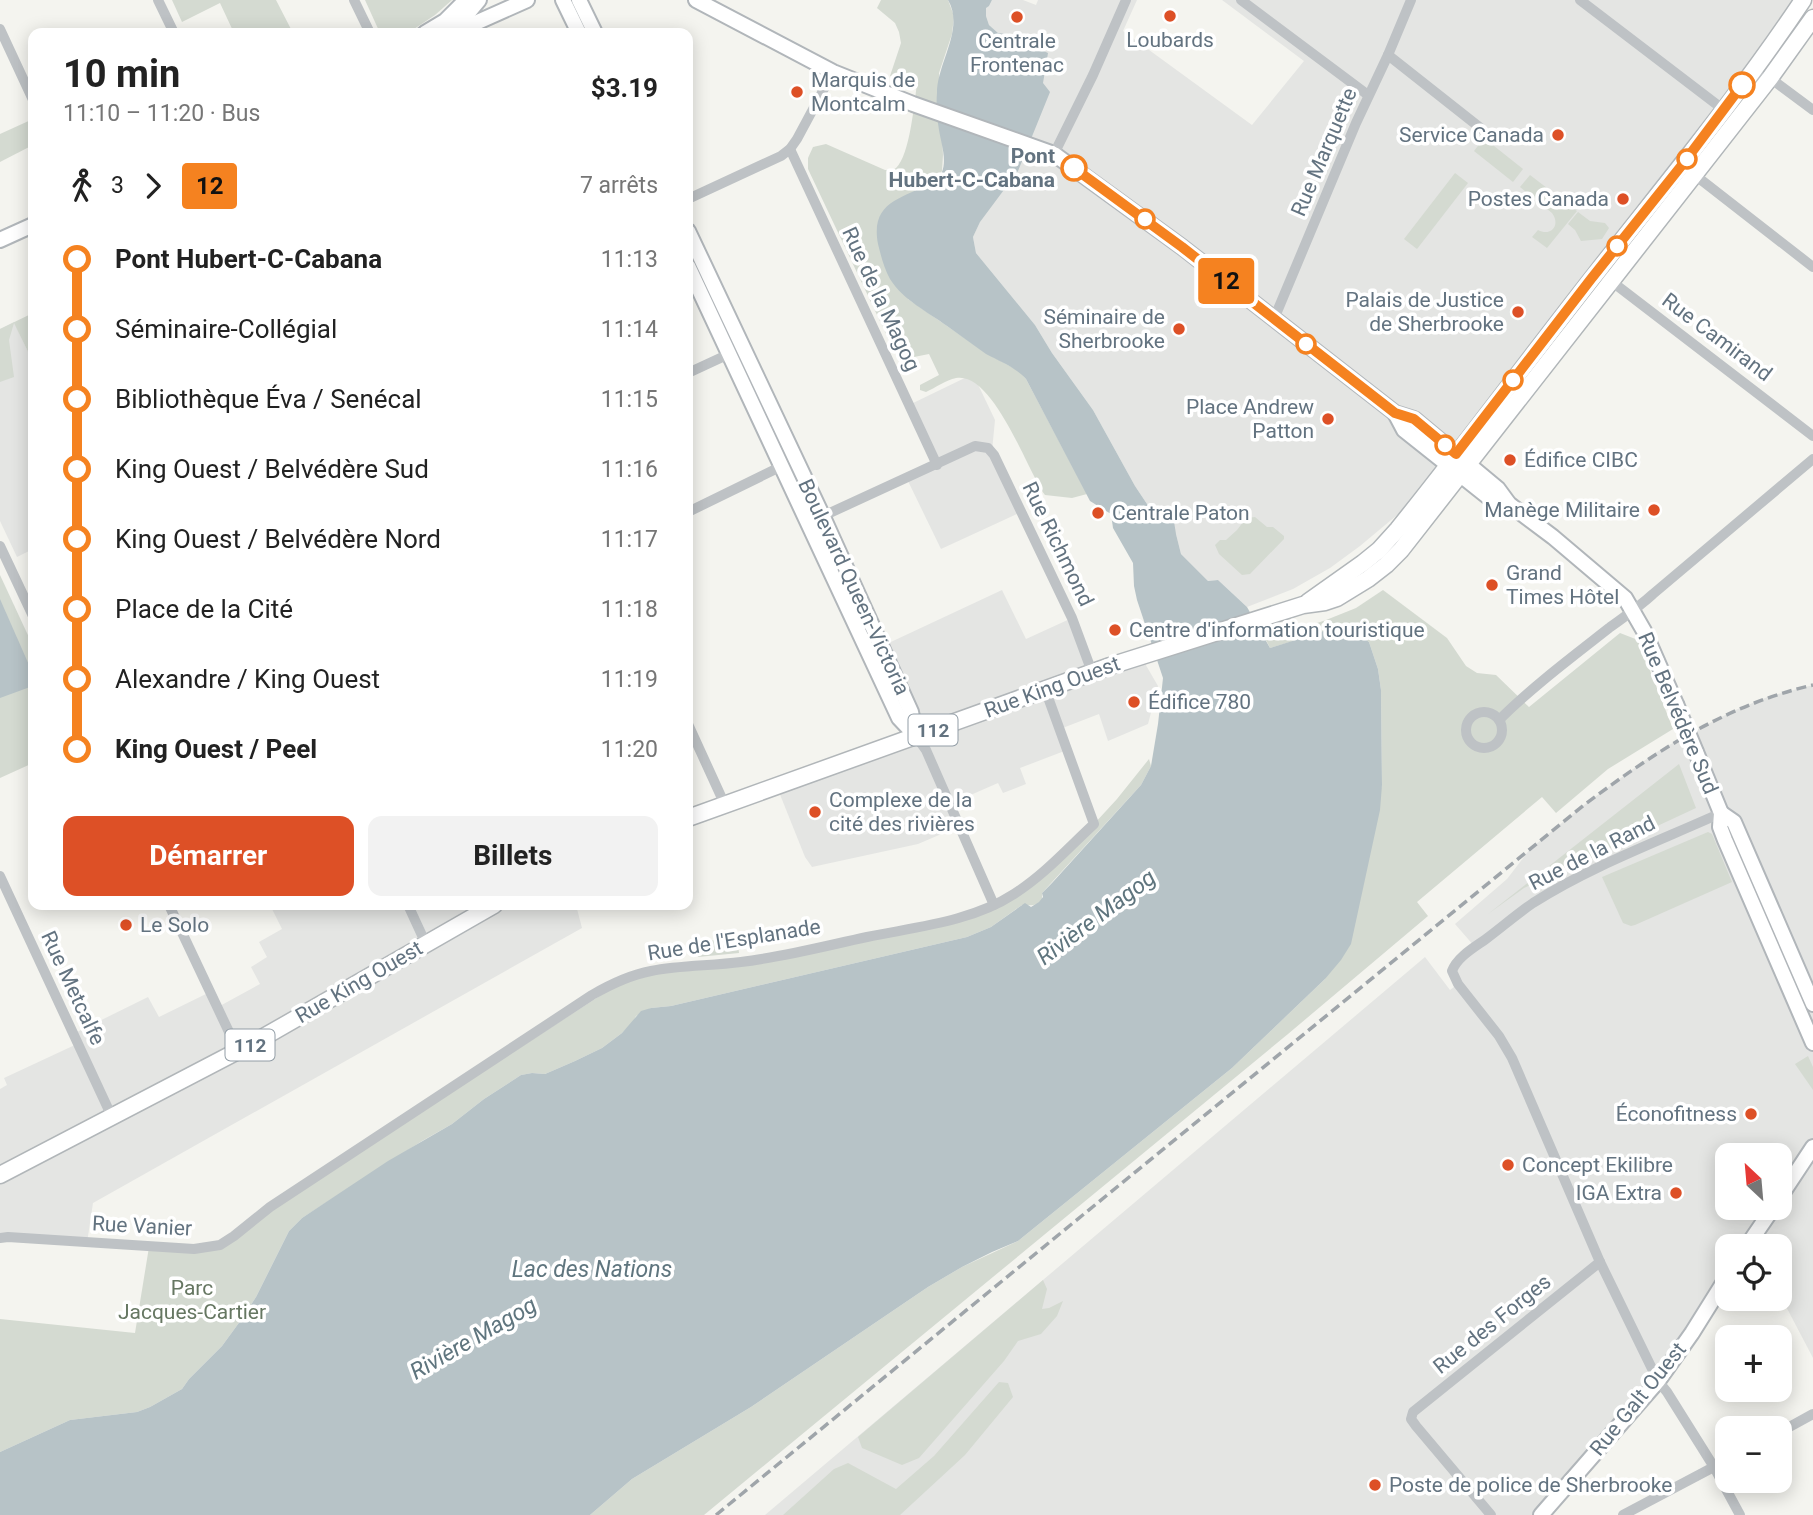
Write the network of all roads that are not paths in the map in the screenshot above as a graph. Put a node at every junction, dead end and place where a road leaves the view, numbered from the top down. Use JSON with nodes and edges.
{"nodes":[{"id":1,"x":158,"y":0,"type":"edge"},
{"id":2,"x":354,"y":0,"type":"edge"},
{"id":3,"x":466,"y":0,"type":"edge"},
{"id":4,"x":479,"y":0,"type":"edge"},
{"id":5,"x":527,"y":0,"type":"edge"},
{"id":6,"x":564,"y":0,"type":"edge"},
{"id":7,"x":579,"y":0,"type":"edge"},
{"id":8,"x":695,"y":0,"type":"edge"},
{"id":9,"x":1126,"y":0,"type":"edge"},
{"id":10,"x":1241,"y":0,"type":"edge"},
{"id":11,"x":1411,"y":0,"type":"edge"},
{"id":12,"x":1580,"y":0,"type":"edge"},
{"id":13,"x":1803,"y":0,"type":"edge"},
{"id":14,"x":1813,"y":18,"type":"edge"},
{"id":15,"x":172,"y":28,"type":"edge"},
{"id":16,"x":368,"y":28,"type":"edge"},
{"id":17,"x":433,"y":28,"type":"edge"},
{"id":18,"x":449,"y":28,"type":"edge"},
{"id":19,"x":464,"y":28,"type":"edge"},
{"id":20,"x":577,"y":28,"type":"edge"},
{"id":21,"x":593,"y":28,"type":"edge"},
{"id":22,"x":0,"y":29,"type":"edge"},
{"id":23,"x":1388,"y":55,"type":"junction"},
{"id":24,"x":833,"y":72,"type":"junction"},
{"id":25,"x":1770,"y":78,"type":"junction"},
{"id":26,"x":1746,"y":80,"type":"junction"},
{"id":27,"x":28,"y":89,"type":"edge"},
{"id":28,"x":1368,"y":95,"type":"junction"},
{"id":29,"x":1724,"y":110,"type":"junction"},
{"id":30,"x":1813,"y":110,"type":"edge"},
{"id":31,"x":1483,"y":130,"type":"dead end"},
{"id":32,"x":790,"y":149,"type":"junction"},
{"id":33,"x":1054,"y":154,"type":"junction"},
{"id":34,"x":1688,"y":170,"type":"junction"},
{"id":35,"x":693,"y":197,"type":"edge"},
{"id":36,"x":28,"y":227,"type":"edge"},
{"id":37,"x":0,"y":240,"type":"edge"},
{"id":38,"x":693,"y":242,"type":"edge"},
{"id":39,"x":1813,"y":267,"type":"edge"},
{"id":40,"x":1604,"y":276,"type":"junction"},
{"id":41,"x":693,"y":277,"type":"edge"},
{"id":42,"x":1274,"y":319,"type":"junction"},
{"id":43,"x":729,"y":354,"type":"junction"},
{"id":44,"x":693,"y":371,"type":"edge"},
{"id":45,"x":1813,"y":436,"type":"edge"},
{"id":46,"x":1813,"y":459,"type":"edge"},
{"id":47,"x":937,"y":465,"type":"junction"},
{"id":48,"x":1458,"y":465,"type":"junction"},
{"id":49,"x":782,"y":466,"type":"junction"},
{"id":50,"x":693,"y":510,"type":"edge"},
{"id":51,"x":822,"y":517,"type":"junction"},
{"id":52,"x":808,"y":523,"type":"junction"},
{"id":53,"x":0,"y":546,"type":"edge"},
{"id":54,"x":28,"y":604,"type":"edge"},
{"id":55,"x":1634,"y":611,"type":"junction"},
{"id":56,"x":1092,"y":672,"type":"junction"},
{"id":57,"x":1045,"y":689,"type":"junction"},
{"id":58,"x":1499,"y":720,"type":"dead end"},
{"id":59,"x":693,"y":735,"type":"edge"},
{"id":60,"x":916,"y":736,"type":"junction"},
{"id":61,"x":725,"y":805,"type":"junction"},
{"id":62,"x":1721,"y":813,"type":"junction"},
{"id":63,"x":693,"y":816,"type":"edge"},
{"id":64,"x":0,"y":876,"type":"edge"},
{"id":65,"x":3,"y":891,"type":"edge"},
{"id":66,"x":994,"y":905,"type":"junction"},
{"id":67,"x":171,"y":910,"type":"edge"},
{"id":68,"x":410,"y":910,"type":"edge"},
{"id":69,"x":485,"y":910,"type":"edge"},
{"id":70,"x":426,"y":944,"type":"junction"},
{"id":71,"x":1813,"y":1004,"type":"edge"},
{"id":72,"x":1813,"y":1044,"type":"edge"},
{"id":73,"x":238,"y":1051,"type":"junction"},
{"id":74,"x":112,"y":1117,"type":"junction"},
{"id":75,"x":1813,"y":1147,"type":"edge"},
{"id":76,"x":0,"y":1175,"type":"edge"},
{"id":77,"x":1792,"y":1179,"type":"edge"},
{"id":78,"x":270,"y":1207,"type":"joint"},
{"id":79,"x":0,"y":1238,"type":"edge"},
{"id":80,"x":1600,"y":1262,"type":"junction"},
{"id":81,"x":1715,"y":1296,"type":"edge"},
{"id":82,"x":1658,"y":1381,"type":"junction"},
{"id":83,"x":1813,"y":1414,"type":"edge"},
{"id":84,"x":1792,"y":1425,"type":"edge"},
{"id":85,"x":1714,"y":1467,"type":"junction"},
{"id":86,"x":1491,"y":1515,"type":"edge"},
{"id":87,"x":1541,"y":1515,"type":"edge"},
{"id":88,"x":1623,"y":1515,"type":"edge"},
{"id":89,"x":1740,"y":1515,"type":"edge"}],
"edges":[{"from":1,"to":15,"type":"street"},
{"from":2,"to":16,"type":"street"},
{"from":3,"to":17,"type":"main road"},
{"from":4,"to":18,"type":"main road"},
{"from":5,"to":19,"type":"main road"},
{"from":6,"to":20,"type":"main road"},
{"from":7,"to":21,"type":"main road"},
{"from":8,"to":24,"type":"main road"},
{"from":9,"to":33,"type":"street"},
{"from":10,"to":28,"type":"street"},
{"from":11,"to":23,"type":"street","name":"Rue Marquette"},
{"from":12,"to":29,"type":"street"},
{"from":13,"to":26,"type":"main road","number":"112"},
{"from":14,"to":25,"type":"main road","number":"112"},
{"from":22,"to":27,"type":"street"},
{"from":23,"to":28,"type":"street","name":"Rue Marquette"},
{"from":23,"to":31,"type":"street"},
{"from":24,"to":32,"type":"street"},
{"from":24,"to":33,"type":"main road","name":"Rue Belvédère Sud"},
{"from":25,"to":26,"type":"street"},
{"from":25,"to":30,"type":"street"},
{"from":25,"to":34,"type":"main road","number":"112"},
{"from":26,"to":29,"type":"main road","number":"112"},
{"from":28,"to":42,"type":"street","name":"Rue Marquette"},
{"from":29,"to":34,"type":"main road","number":"112"},
{"from":32,"to":35,"type":"street"},
{"from":32,"to":47,"type":"street","name":"Rue de la Magog"},
{"from":33,"to":42,"type":"main road","name":"Rue Belvédère Sud"},
{"from":34,"to":39,"type":"street"},
{"from":34,"to":40,"type":"main road","number":"112"},
{"from":36,"to":37,"type":"main road"},
{"from":38,"to":51,"type":"main road","name":"Boulevard Queen-Victoria"},
{"from":40,"to":45,"type":"street","name":"Rue Camirand"},
{"from":40,"to":48,"type":"main road","number":"112"},
{"from":41,"to":43,"type":"main road","name":"Boulevard Queen-Victoria"},
{"from":42,"to":48,"type":"main road","name":"Rue Belvédère Sud"},
{"from":43,"to":44,"type":"street"},
{"from":43,"to":49,"type":"main road","name":"Boulevard Queen-Victoria"},
{"from":46,"to":55,"type":"street"},
{"from":47,"to":51,"type":"street"},
{"from":47,"to":56,"type":"street","name":"Rue Richmond"},
{"from":48,"to":55,"type":"main road","name":"Rue Belvédère Sud"},
{"from":48,"to":56,"type":"main road","name":"Rue King Ouest","number":"112"},
{"from":49,"to":50,"type":"street"},
{"from":49,"to":52,"type":"main road","name":"Boulevard Queen-Victoria"},
{"from":51,"to":52,"type":"street"},
{"from":51,"to":60,"type":"main road","name":"Boulevard Queen-Victoria"},
{"from":52,"to":60,"type":"main road","name":"Boulevard Queen-Victoria"},
{"from":53,"to":54,"type":"street"},
{"from":55,"to":58,"type":"street"},
{"from":55,"to":62,"type":"main road","name":"Rue Belvédère Sud","bridge":true},
{"from":56,"to":57,"type":"main road","name":"Rue King Ouest","number":"112"},
{"from":57,"to":60,"type":"main road","name":"Rue King Ouest","number":"112"},
{"from":57,"to":66,"type":"street","name":"Rue de l'Esplanade"},
{"from":59,"to":61,"type":"street"},
{"from":60,"to":61,"type":"main road","name":"Rue King Ouest","number":"112"},
{"from":60,"to":66,"type":"street"},
{"from":61,"to":63,"type":"main road","name":"Rue King Ouest","number":"112"},
{"from":62,"to":71,"type":"main road","name":"Rue Belvédère Sud"},
{"from":62,"to":72,"type":"main road","name":"Rue Belvédère Sud"},
{"from":62,"to":80,"type":"street","name":"Rue de la Rand"},
{"from":64,"to":65,"type":"street","name":"Rue Metcalfe"},
{"from":65,"to":74,"type":"street","name":"Rue Metcalfe"},
{"from":66,"to":78,"type":"street","name":"Rue de l'Esplanade"},
{"from":67,"to":73,"type":"street"},
{"from":68,"to":70,"type":"street"},
{"from":69,"to":70,"type":"main road","name":"Rue King Ouest","number":"112"},
{"from":70,"to":73,"type":"main road","name":"Rue King Ouest","number":"112"},
{"from":73,"to":74,"type":"main road","name":"Rue King Ouest","number":"112"},
{"from":74,"to":76,"type":"main road","name":"Rue King Ouest","number":"112"},
{"from":75,"to":77,"type":"main road"},
{"from":78,"to":79,"type":"street","name":"Rue Vanier"},
{"from":80,"to":82,"type":"street"},
{"from":80,"to":86,"type":"street","name":"Rue des Forges"},
{"from":81,"to":82,"type":"main road","name":"Rue Galt Ouest"},
{"from":82,"to":85,"type":"street"},
{"from":82,"to":87,"type":"main road","name":"Rue Galt Ouest"},
{"from":83,"to":84,"type":"street"},
{"from":85,"to":88,"type":"street"},
{"from":85,"to":89,"type":"street"}]}
